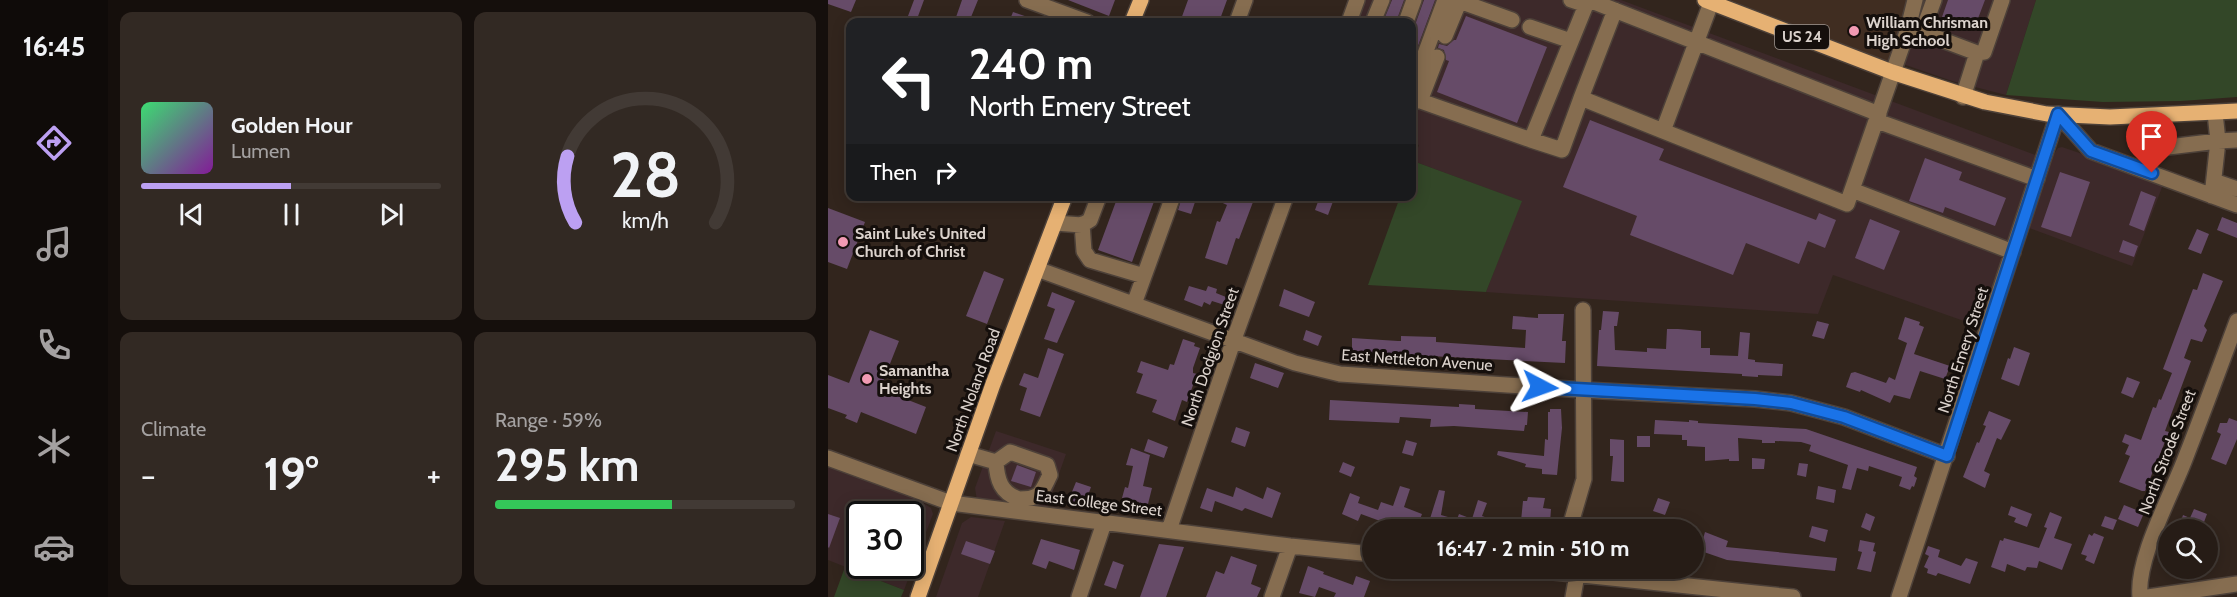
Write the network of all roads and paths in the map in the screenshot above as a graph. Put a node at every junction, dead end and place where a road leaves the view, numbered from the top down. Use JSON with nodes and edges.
{"nodes":[{"id":1,"x":1027,"y":0,"type":"edge"},
{"id":2,"x":1141,"y":0,"type":"edge"},
{"id":3,"x":1245,"y":0,"type":"edge"},
{"id":4,"x":1357,"y":0,"type":"edge"},
{"id":5,"x":1382,"y":0,"type":"edge"},
{"id":6,"x":1414,"y":0,"type":"edge"},
{"id":7,"x":1455,"y":0,"type":"edge"},
{"id":8,"x":1571,"y":0,"type":"edge"},
{"id":9,"x":1915,"y":0,"type":"edge"},
{"id":10,"x":1934,"y":0,"type":"edge"},
{"id":11,"x":2002,"y":0,"type":"edge"},
{"id":12,"x":1708,"y":1,"type":"edge"},
{"id":13,"x":1588,"y":2,"type":"edge"},
{"id":14,"x":1050,"y":4,"type":"edge"},
{"id":15,"x":1616,"y":10,"type":"junction"},
{"id":16,"x":1079,"y":18,"type":"edge"},
{"id":17,"x":1134,"y":18,"type":"edge"},
{"id":18,"x":1238,"y":18,"type":"edge"},
{"id":19,"x":1350,"y":18,"type":"edge"},
{"id":20,"x":1375,"y":18,"type":"edge"},
{"id":21,"x":1407,"y":18,"type":"edge"},
{"id":22,"x":1512,"y":20,"type":"dead end"},
{"id":23,"x":1530,"y":27,"type":"dead end"},
{"id":24,"x":1915,"y":30,"type":"junction"},
{"id":25,"x":1445,"y":36,"type":"dead end"},
{"id":26,"x":1571,"y":41,"type":"junction"},
{"id":27,"x":1697,"y":42,"type":"junction"},
{"id":28,"x":1977,"y":53,"type":"junction"},
{"id":29,"x":1437,"y":57,"type":"dead end"},
{"id":30,"x":1892,"y":72,"type":"junction"},
{"id":31,"x":1416,"y":78,"type":"edge"},
{"id":32,"x":1416,"y":97,"type":"edge"},
{"id":33,"x":1963,"y":97,"type":"junction"},
{"id":34,"x":1581,"y":98,"type":"junction"},
{"id":35,"x":1416,"y":99,"type":"edge"},
{"id":36,"x":2237,"y":111,"type":"edge"},
{"id":37,"x":2215,"y":113,"type":"junction"},
{"id":38,"x":2058,"y":114,"type":"junction"},
{"id":39,"x":2152,"y":116,"type":"junction"},
{"id":40,"x":1878,"y":117,"type":"junction"},
{"id":41,"x":1663,"y":131,"type":"junction"},
{"id":42,"x":1532,"y":140,"type":"junction"},
{"id":43,"x":2237,"y":140,"type":"edge"},
{"id":44,"x":2218,"y":141,"type":"junction"},
{"id":45,"x":2037,"y":179,"type":"junction"},
{"id":46,"x":2213,"y":189,"type":"junction"},
{"id":47,"x":2237,"y":189,"type":"edge"},
{"id":48,"x":1852,"y":190,"type":"junction"},
{"id":49,"x":1063,"y":201,"type":"edge"},
{"id":50,"x":1097,"y":201,"type":"edge"},
{"id":51,"x":1171,"y":201,"type":"edge"},
{"id":52,"x":1284,"y":201,"type":"edge"},
{"id":53,"x":2237,"y":205,"type":"edge"},
{"id":54,"x":1055,"y":223,"type":"junction"},
{"id":55,"x":1082,"y":224,"type":"junction"},
{"id":56,"x":2013,"y":252,"type":"junction"},
{"id":57,"x":1037,"y":269,"type":"junction"},
{"id":58,"x":1144,"y":276,"type":"junction"},
{"id":59,"x":1134,"y":303,"type":"junction"},
{"id":60,"x":1583,"y":310,"type":"dead end"},
{"id":61,"x":2237,"y":321,"type":"edge"},
{"id":62,"x":1234,"y":339,"type":"junction"},
{"id":63,"x":1584,"y":390,"type":"junction"},
{"id":64,"x":968,"y":454,"type":"junction"},
{"id":65,"x":1947,"y":456,"type":"junction"},
{"id":66,"x":828,"y":458,"type":"edge"},
{"id":67,"x":996,"y":462,"type":"junction"},
{"id":68,"x":951,"y":503,"type":"junction"},
{"id":69,"x":1022,"y":503,"type":"junction"},
{"id":70,"x":1572,"y":519,"type":"edge"},
{"id":71,"x":1104,"y":523,"type":"junction"},
{"id":72,"x":1169,"y":530,"type":"junction"},
{"id":73,"x":1290,"y":546,"type":"junction"},
{"id":74,"x":1362,"y":553,"type":"edge"},
{"id":75,"x":1576,"y":579,"type":"edge"},
{"id":76,"x":1616,"y":579,"type":"edge"},
{"id":77,"x":2237,"y":584,"type":"edge"},
{"id":78,"x":918,"y":597,"type":"edge"},
{"id":79,"x":1079,"y":597,"type":"edge"},
{"id":80,"x":1272,"y":597,"type":"edge"},
{"id":81,"x":1573,"y":597,"type":"edge"},
{"id":82,"x":1793,"y":597,"type":"edge"},
{"id":83,"x":1899,"y":597,"type":"edge"},
{"id":84,"x":2140,"y":597,"type":"edge"},
{"id":85,"x":2148,"y":597,"type":"edge"}],
"edges":[{"from":1,"to":14,"type":"street"},
{"from":2,"to":17,"type":"main road"},
{"from":3,"to":18,"type":"street"},
{"from":4,"to":19,"type":"street"},
{"from":5,"to":20,"type":"street"},
{"from":6,"to":21,"type":"street"},
{"from":7,"to":22,"type":"street"},
{"from":7,"to":25,"type":"street"},
{"from":7,"to":31,"type":"street"},
{"from":8,"to":13,"type":"street"},
{"from":9,"to":24,"type":"street"},
{"from":10,"to":24,"type":"street"},
{"from":11,"to":28,"type":"street"},
{"from":12,"to":27,"type":"street"},
{"from":12,"to":30,"type":"main road","number":"US 24"},
{"from":13,"to":15,"type":"street"},
{"from":13,"to":26,"type":"street"},
{"from":14,"to":16,"type":"street"},
{"from":15,"to":27,"type":"street"},
{"from":15,"to":34,"type":"street"},
{"from":23,"to":26,"type":"street"},
{"from":24,"to":28,"type":"street"},
{"from":24,"to":30,"type":"street"},
{"from":26,"to":42,"type":"street"},
{"from":27,"to":40,"type":"street"},
{"from":27,"to":41,"type":"street"},
{"from":28,"to":33,"type":"street"},
{"from":29,"to":32,"type":"street"},
{"from":30,"to":33,"type":"main road","number":"US 24"},
{"from":30,"to":40,"type":"street"},
{"from":33,"to":38,"type":"main road","number":"US 24"},
{"from":34,"to":41,"type":"street"},
{"from":34,"to":42,"type":"street"},
{"from":35,"to":42,"type":"street"},
{"from":36,"to":37,"type":"main road","number":"US 24"},
{"from":37,"to":39,"type":"main road","number":"US 24"},
{"from":37,"to":44,"type":"street"},
{"from":38,"to":39,"type":"main road","number":"US 24"},
{"from":38,"to":45,"type":"street","name":"North Emery Street"},
{"from":38,"to":46,"type":"street"},
{"from":39,"to":44,"type":"street"},
{"from":40,"to":45,"type":"street"},
{"from":40,"to":48,"type":"street"},
{"from":41,"to":48,"type":"street"},
{"from":43,"to":44,"type":"street"},
{"from":44,"to":46,"type":"street"},
{"from":45,"to":56,"type":"street","name":"North Emery Street"},
{"from":46,"to":47,"type":"street"},
{"from":46,"to":53,"type":"street"},
{"from":48,"to":56,"type":"street"},
{"from":49,"to":54,"type":"main road","name":"North Noland Road"},
{"from":50,"to":55,"type":"street"},
{"from":51,"to":58,"type":"street"},
{"from":52,"to":62,"type":"street","name":"North Dodgion Street"},
{"from":54,"to":55,"type":"street"},
{"from":54,"to":57,"type":"main road","name":"North Noland Road"},
{"from":55,"to":58,"type":"street"},
{"from":56,"to":65,"type":"street","name":"North Emery Street"},
{"from":57,"to":59,"type":"street","name":"East Nettleton Avenue"},
{"from":57,"to":64,"type":"main road","name":"North Noland Road"},
{"from":58,"to":59,"type":"street"},
{"from":59,"to":62,"type":"street","name":"East Nettleton Avenue"},
{"from":60,"to":63,"type":"street"},
{"from":61,"to":84,"type":"street","name":"North Strode Street"},
{"from":62,"to":63,"type":"street","name":"East Nettleton Avenue"},
{"from":62,"to":72,"type":"street","name":"North Dodgion Street"},
{"from":63,"to":65,"type":"street","name":"East Nettleton Avenue"},
{"from":63,"to":70,"type":"street"},
{"from":64,"to":67,"type":"street"},
{"from":64,"to":68,"type":"main road","name":"North Noland Road"},
{"from":65,"to":83,"type":"street","name":"North Emery Street"},
{"from":66,"to":68,"type":"street","name":"East College Street"},
{"from":67,"to":69,"type":"street"},
{"from":67,"to":69,"type":"street"},
{"from":68,"to":69,"type":"street","name":"East College Street"},
{"from":68,"to":78,"type":"main road","name":"North Noland Road"},
{"from":69,"to":71,"type":"street","name":"East College Street"},
{"from":71,"to":72,"type":"street","name":"East College Street"},
{"from":71,"to":79,"type":"street"},
{"from":72,"to":73,"type":"street","name":"East College Street"},
{"from":73,"to":74,"type":"street","name":"East College Street"},
{"from":73,"to":80,"type":"street"},
{"from":75,"to":81,"type":"street"},
{"from":76,"to":82,"type":"street"},
{"from":77,"to":85,"type":"street"}]}
